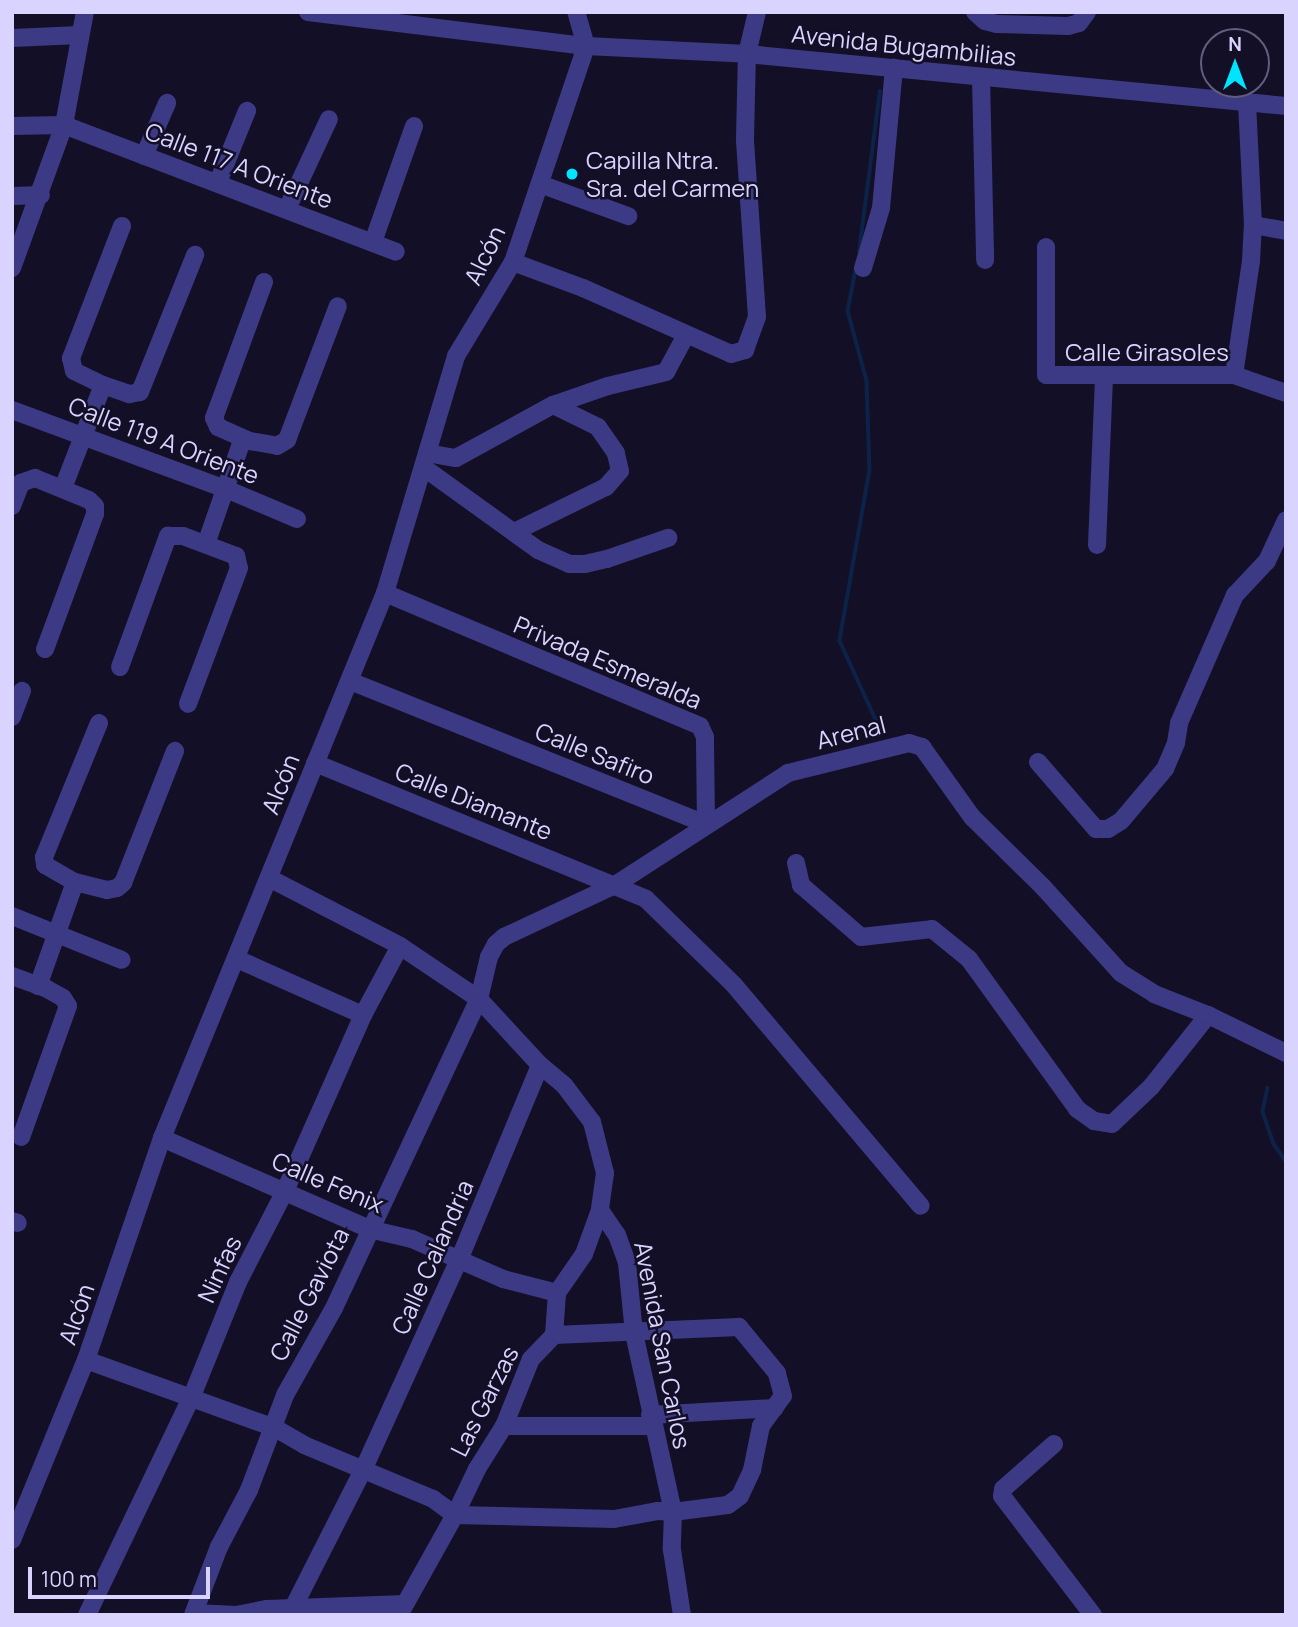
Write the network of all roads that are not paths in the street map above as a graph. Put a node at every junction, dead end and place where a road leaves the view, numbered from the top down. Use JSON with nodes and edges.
{"nodes":[{"id":1,"x":85,"y":12,"type":"edge"},
{"id":2,"x":308,"y":12,"type":"edge"},
{"id":3,"x":576,"y":12,"type":"edge"},
{"id":4,"x":757,"y":12,"type":"edge"},
{"id":5,"x":1087,"y":12,"type":"edge"},
{"id":6,"x":975,"y":13,"type":"edge"},
{"id":7,"x":80,"y":35,"type":"junction"},
{"id":8,"x":12,"y":38,"type":"edge"},
{"id":9,"x":586,"y":46,"type":"junction"},
{"id":10,"x":747,"y":54,"type":"junction"},
{"id":11,"x":894,"y":68,"type":"junction"},
{"id":12,"x":981,"y":78,"type":"junction"},
{"id":13,"x":167,"y":103,"type":"dead end"},
{"id":14,"x":1247,"y":104,"type":"junction"},
{"id":15,"x":1286,"y":106,"type":"edge"},
{"id":16,"x":247,"y":111,"type":"dead end"},
{"id":17,"x":329,"y":119,"type":"dead end"},
{"id":18,"x":64,"y":125,"type":"junction"},
{"id":19,"x":12,"y":126,"type":"edge"},
{"id":20,"x":414,"y":126,"type":"dead end"},
{"id":21,"x":144,"y":156,"type":"junction"},
{"id":22,"x":218,"y":182,"type":"junction"},
{"id":23,"x":540,"y":184,"type":"junction"},
{"id":24,"x":41,"y":195,"type":"junction"},
{"id":25,"x":12,"y":196,"type":"edge"},
{"id":26,"x":287,"y":209,"type":"junction"},
{"id":27,"x":628,"y":216,"type":"dead end"},
{"id":28,"x":1253,"y":225,"type":"junction"},
{"id":29,"x":122,"y":226,"type":"dead end"},
{"id":30,"x":1286,"y":230,"type":"edge"},
{"id":31,"x":373,"y":242,"type":"junction"},
{"id":32,"x":1046,"y":247,"type":"dead end"},
{"id":33,"x":396,"y":252,"type":"dead end"},
{"id":34,"x":195,"y":255,"type":"dead end"},
{"id":35,"x":985,"y":260,"type":"dead end"},
{"id":36,"x":513,"y":262,"type":"junction"},
{"id":37,"x":12,"y":268,"type":"edge"},
{"id":38,"x":863,"y":268,"type":"dead end"},
{"id":39,"x":264,"y":282,"type":"dead end"},
{"id":40,"x":338,"y":306,"type":"dead end"},
{"id":41,"x":686,"y":335,"type":"junction"},
{"id":42,"x":1234,"y":375,"type":"junction"},
{"id":43,"x":1104,"y":377,"type":"junction"},
{"id":44,"x":103,"y":385,"type":"junction"},
{"id":45,"x":1286,"y":393,"type":"edge"},
{"id":46,"x":553,"y":405,"type":"junction"},
{"id":47,"x":12,"y":410,"type":"edge"},
{"id":48,"x":82,"y":435,"type":"junction"},
{"id":49,"x":243,"y":438,"type":"junction"},
{"id":50,"x":425,"y":460,"type":"junction"},
{"id":51,"x":63,"y":488,"type":"junction"},
{"id":52,"x":226,"y":489,"type":"junction"},
{"id":53,"x":12,"y":506,"type":"edge"},
{"id":54,"x":297,"y":519,"type":"dead end"},
{"id":55,"x":1286,"y":520,"type":"edge"},
{"id":56,"x":516,"y":531,"type":"junction"},
{"id":57,"x":668,"y":538,"type":"dead end"},
{"id":58,"x":206,"y":544,"type":"junction"},
{"id":59,"x":1097,"y":545,"type":"dead end"},
{"id":60,"x":385,"y":593,"type":"junction"},
{"id":61,"x":46,"y":649,"type":"dead end"},
{"id":62,"x":120,"y":667,"type":"dead end"},
{"id":63,"x":351,"y":681,"type":"junction"},
{"id":64,"x":22,"y":691,"type":"dead end"},
{"id":65,"x":188,"y":704,"type":"dead end"},
{"id":66,"x":12,"y":717,"type":"edge"},
{"id":67,"x":99,"y":723,"type":"dead end"},
{"id":68,"x":175,"y":751,"type":"dead end"},
{"id":69,"x":1038,"y":762,"type":"dead end"},
{"id":70,"x":315,"y":763,"type":"junction"},
{"id":71,"x":706,"y":824,"type":"junction"},
{"id":72,"x":796,"y":863,"type":"dead end"},
{"id":73,"x":269,"y":878,"type":"junction"},
{"id":74,"x":75,"y":882,"type":"junction"},
{"id":75,"x":615,"y":885,"type":"junction"},
{"id":76,"x":12,"y":916,"type":"edge"},
{"id":77,"x":59,"y":934,"type":"junction"},
{"id":78,"x":400,"y":946,"type":"junction"},
{"id":79,"x":237,"y":959,"type":"junction"},
{"id":80,"x":122,"y":960,"type":"dead end"},
{"id":81,"x":12,"y":976,"type":"edge"},
{"id":82,"x":38,"y":986,"type":"junction"},
{"id":83,"x":479,"y":999,"type":"junction"},
{"id":84,"x":363,"y":1015,"type":"junction"},
{"id":85,"x":1208,"y":1015,"type":"junction"},
{"id":86,"x":1286,"y":1053,"type":"edge"},
{"id":87,"x":540,"y":1065,"type":"junction"},
{"id":88,"x":21,"y":1137,"type":"dead end"},
{"id":89,"x":162,"y":1138,"type":"junction"},
{"id":90,"x":285,"y":1191,"type":"junction"},
{"id":91,"x":921,"y":1206,"type":"dead end"},
{"id":92,"x":600,"y":1210,"type":"junction"},
{"id":93,"x":369,"y":1229,"type":"junction"},
{"id":94,"x":459,"y":1260,"type":"junction"},
{"id":95,"x":556,"y":1293,"type":"junction"},
{"id":96,"x":634,"y":1333,"type":"junction"},
{"id":97,"x":554,"y":1335,"type":"junction"},
{"id":98,"x":86,"y":1360,"type":"junction"},
{"id":99,"x":192,"y":1396,"type":"junction"},
{"id":100,"x":775,"y":1409,"type":"junction"},
{"id":101,"x":651,"y":1420,"type":"junction"},
{"id":102,"x":504,"y":1426,"type":"junction"},
{"id":103,"x":275,"y":1428,"type":"junction"},
{"id":104,"x":1054,"y":1444,"type":"dead end"},
{"id":105,"x":364,"y":1468,"type":"junction"},
{"id":106,"x":673,"y":1513,"type":"junction"},
{"id":107,"x":455,"y":1515,"type":"junction"},
{"id":108,"x":12,"y":1540,"type":"edge"},
{"id":109,"x":293,"y":1608,"type":"junction"},
{"id":110,"x":402,"y":1610,"type":"edge"},
{"id":111,"x":193,"y":1614,"type":"edge"},
{"id":112,"x":88,"y":1615,"type":"edge"},
{"id":113,"x":237,"y":1615,"type":"edge"},
{"id":114,"x":682,"y":1615,"type":"edge"},
{"id":115,"x":1093,"y":1615,"type":"edge"}],
"edges":[{"from":1,"to":7,"type":"street"},
{"from":2,"to":9,"type":"street","name":"Avenida Bugambilias"},
{"from":3,"to":9,"type":"street"},
{"from":4,"to":10,"type":"street"},
{"from":5,"to":6,"type":"street"},
{"from":7,"to":8,"type":"street"},
{"from":7,"to":18,"type":"street"},
{"from":9,"to":10,"type":"street","name":"Avenida Bugambilias"},
{"from":9,"to":23,"type":"street","name":"Alcón"},
{"from":10,"to":11,"type":"street","name":"Avenida Bugambilias"},
{"from":10,"to":41,"type":"street"},
{"from":11,"to":12,"type":"street","name":"Avenida Bugambilias"},
{"from":11,"to":38,"type":"street"},
{"from":12,"to":14,"type":"street","name":"Avenida Bugambilias"},
{"from":12,"to":35,"type":"street"},
{"from":13,"to":21,"type":"street"},
{"from":14,"to":15,"type":"street","name":"Avenida Bugambilias"},
{"from":14,"to":28,"type":"street"},
{"from":16,"to":22,"type":"street"},
{"from":17,"to":26,"type":"street"},
{"from":18,"to":19,"type":"street"},
{"from":18,"to":21,"type":"street","name":"Calle 117 A Oriente"},
{"from":18,"to":24,"type":"street"},
{"from":20,"to":31,"type":"street"},
{"from":21,"to":22,"type":"street","name":"Calle 117 A Oriente"},
{"from":22,"to":26,"type":"street","name":"Calle 117 A Oriente"},
{"from":23,"to":27,"type":"street"},
{"from":23,"to":36,"type":"street","name":"Alcón"},
{"from":24,"to":25,"type":"street"},
{"from":24,"to":37,"type":"street"},
{"from":26,"to":31,"type":"street","name":"Calle 117 A Oriente"},
{"from":28,"to":30,"type":"street"},
{"from":28,"to":42,"type":"street"},
{"from":29,"to":44,"type":"street"},
{"from":31,"to":33,"type":"street","name":"Calle 117 A Oriente"},
{"from":32,"to":43,"type":"street","name":"Calle Girasoles"},
{"from":34,"to":44,"type":"street"},
{"from":36,"to":41,"type":"street"},
{"from":36,"to":50,"type":"street","name":"Alcón"},
{"from":39,"to":49,"type":"street"},
{"from":40,"to":49,"type":"street"},
{"from":41,"to":46,"type":"street"},
{"from":42,"to":43,"type":"street","name":"Calle Girasoles"},
{"from":42,"to":45,"type":"street","name":"Calle Girasoles"},
{"from":43,"to":59,"type":"street"},
{"from":44,"to":48,"type":"street"},
{"from":46,"to":50,"type":"street"},
{"from":46,"to":56,"type":"street"},
{"from":47,"to":48,"type":"street","name":"Calle 119 A Oriente"},
{"from":48,"to":51,"type":"street"},
{"from":48,"to":52,"type":"street","name":"Calle 119 A Oriente"},
{"from":49,"to":52,"type":"street"},
{"from":50,"to":56,"type":"street"},
{"from":50,"to":60,"type":"street","name":"Alcón"},
{"from":51,"to":53,"type":"street"},
{"from":51,"to":61,"type":"street"},
{"from":52,"to":54,"type":"street","name":"Calle 119 A Oriente"},
{"from":52,"to":58,"type":"street"},
{"from":55,"to":69,"type":"street"},
{"from":56,"to":57,"type":"street"},
{"from":58,"to":62,"type":"street"},
{"from":58,"to":65,"type":"street"},
{"from":60,"to":63,"type":"street","name":"Alcón"},
{"from":60,"to":71,"type":"street","name":"Privada Esmeralda"},
{"from":63,"to":70,"type":"street","name":"Alcón"},
{"from":63,"to":71,"type":"street","name":"Calle Safiro"},
{"from":64,"to":66,"type":"street"},
{"from":67,"to":74,"type":"street"},
{"from":68,"to":74,"type":"street"},
{"from":70,"to":73,"type":"street","name":"Alcón"},
{"from":70,"to":75,"type":"street","name":"Calle Diamante"},
{"from":71,"to":75,"type":"street","name":"Arenal"},
{"from":71,"to":85,"type":"street","name":"Arenal"},
{"from":72,"to":85,"type":"street"},
{"from":73,"to":78,"type":"street"},
{"from":73,"to":79,"type":"street","name":"Alcón"},
{"from":74,"to":77,"type":"street"},
{"from":75,"to":83,"type":"street","name":"Arenal"},
{"from":75,"to":91,"type":"street","name":"Calle Diamante"},
{"from":76,"to":77,"type":"street"},
{"from":77,"to":80,"type":"street"},
{"from":77,"to":82,"type":"street"},
{"from":78,"to":83,"type":"street"},
{"from":78,"to":84,"type":"street","name":"Ninfas"},
{"from":79,"to":84,"type":"street"},
{"from":79,"to":89,"type":"street","name":"Alcón"},
{"from":81,"to":82,"type":"street"},
{"from":82,"to":88,"type":"street"},
{"from":83,"to":87,"type":"street"},
{"from":83,"to":93,"type":"street","name":"Calle Gaviota"},
{"from":84,"to":90,"type":"street","name":"Ninfas"},
{"from":85,"to":86,"type":"street","name":"Arenal"},
{"from":87,"to":92,"type":"street"},
{"from":87,"to":94,"type":"street","name":"Calle Calandria"},
{"from":89,"to":90,"type":"street","name":"Calle Fenix"},
{"from":89,"to":98,"type":"street","name":"Alcón"},
{"from":90,"to":93,"type":"street","name":"Calle Fenix"},
{"from":90,"to":99,"type":"street","name":"Ninfas"},
{"from":92,"to":95,"type":"street"},
{"from":92,"to":96,"type":"street","name":"Avenida San Carlos"},
{"from":93,"to":94,"type":"street","name":"Calle Fenix"},
{"from":93,"to":103,"type":"street","name":"Calle Gaviota"},
{"from":94,"to":95,"type":"street","name":"Calle Fenix"},
{"from":94,"to":105,"type":"street","name":"Calle Calandria"},
{"from":95,"to":97,"type":"street","name":"Las Garzas"},
{"from":96,"to":97,"type":"street"},
{"from":96,"to":100,"type":"street"},
{"from":96,"to":101,"type":"street","name":"Avenida San Carlos"},
{"from":97,"to":102,"type":"street","name":"Las Garzas"},
{"from":98,"to":99,"type":"street"},
{"from":98,"to":108,"type":"street","name":"Alcón"},
{"from":99,"to":103,"type":"street"},
{"from":99,"to":112,"type":"street","name":"Ninfas"},
{"from":100,"to":101,"type":"street"},
{"from":100,"to":106,"type":"street"},
{"from":101,"to":102,"type":"street"},
{"from":101,"to":106,"type":"street","name":"Avenida San Carlos"},
{"from":102,"to":107,"type":"street","name":"Las Garzas"},
{"from":103,"to":105,"type":"street"},
{"from":103,"to":111,"type":"street","name":"Calle Gaviota"},
{"from":104,"to":115,"type":"street"},
{"from":105,"to":107,"type":"street"},
{"from":105,"to":109,"type":"street","name":"Calle Calandria"},
{"from":106,"to":107,"type":"street"},
{"from":106,"to":114,"type":"street","name":"Avenida San Carlos"},
{"from":107,"to":110,"type":"street","name":"Las Garzas"},
{"from":109,"to":110,"type":"street"},
{"from":109,"to":113,"type":"street"},
{"from":111,"to":113,"type":"street"}]}
